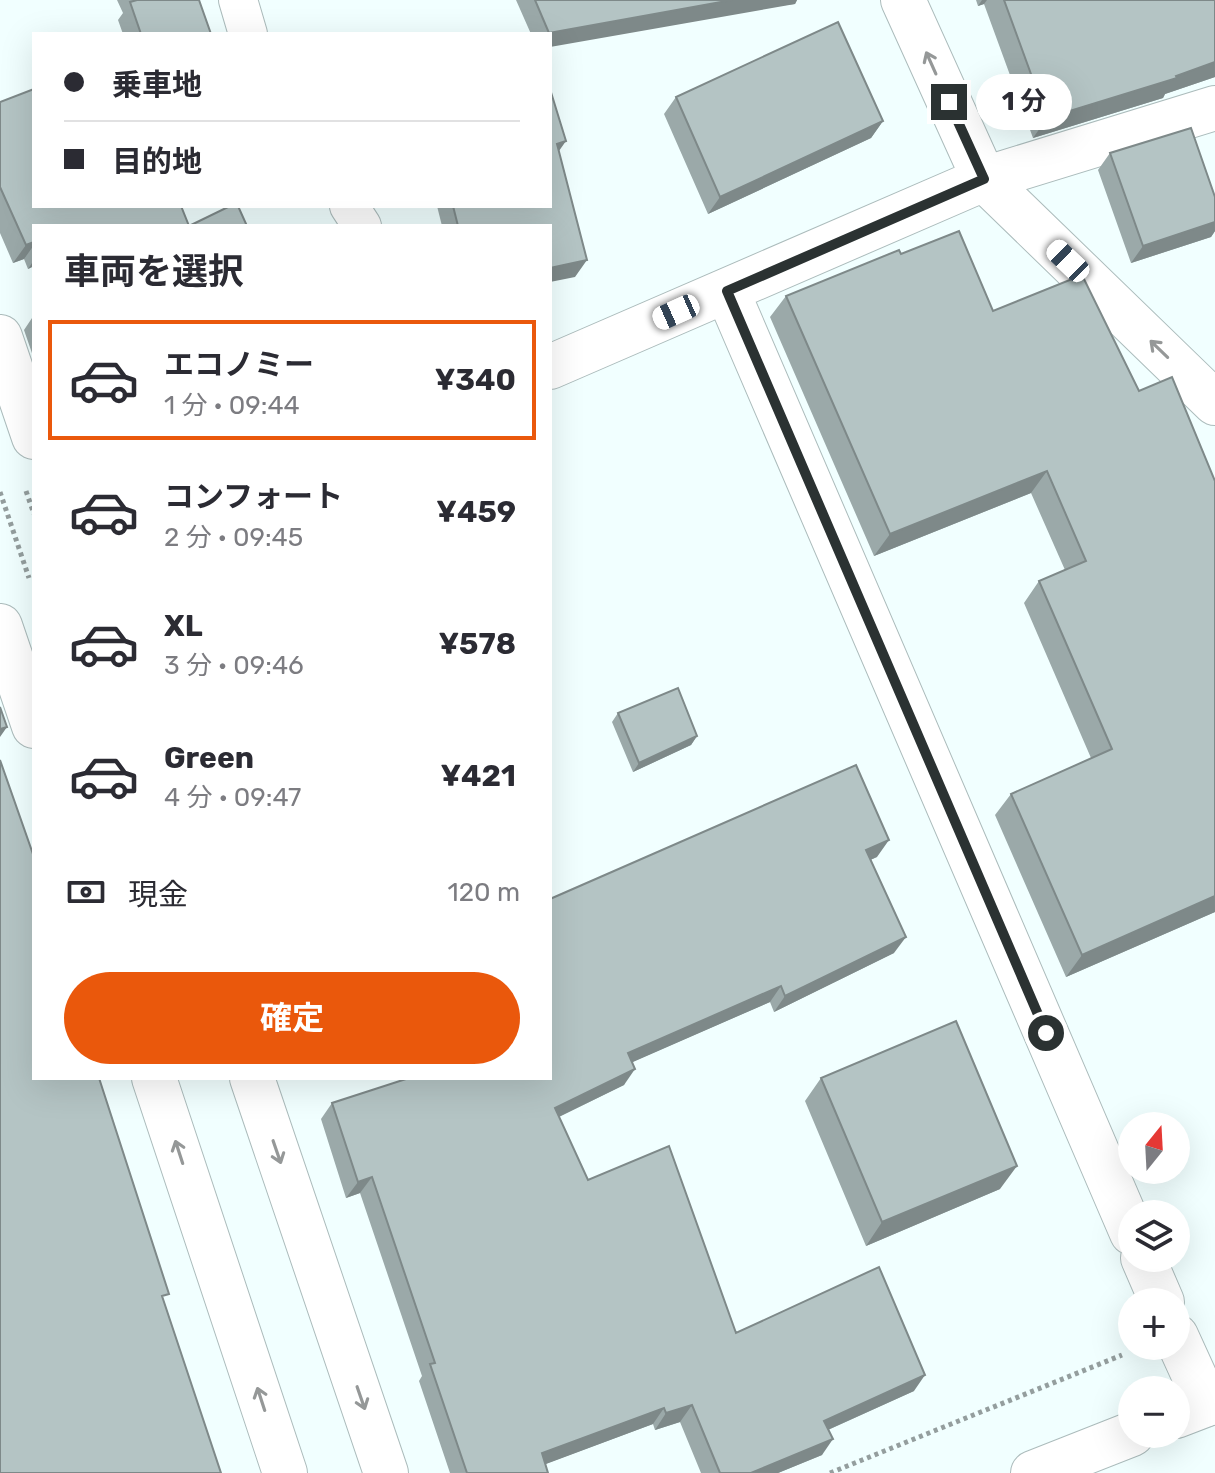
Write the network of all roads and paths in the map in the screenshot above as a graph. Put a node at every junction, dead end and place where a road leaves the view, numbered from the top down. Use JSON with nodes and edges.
{"nodes":[{"id":1,"x":238,"y":0,"type":"edge"},
{"id":2,"x":903,"y":0,"type":"edge"},
{"id":3,"x":247,"y":32,"type":"edge"},
{"id":4,"x":1215,"y":108,"type":"edge"},
{"id":5,"x":984,"y":179,"type":"junction"},
{"id":6,"x":727,"y":291,"type":"junction"},
{"id":7,"x":0,"y":337,"type":"edge"},
{"id":8,"x":552,"y":366,"type":"edge"},
{"id":9,"x":1215,"y":403,"type":"edge"},
{"id":10,"x":32,"y":431,"type":"edge"},
{"id":11,"x":0,"y":492,"type":"edge"},
{"id":12,"x":32,"y":586,"type":"edge"},
{"id":13,"x":0,"y":626,"type":"edge"},
{"id":14,"x":32,"y":720,"type":"edge"},
{"id":15,"x":155,"y":1080,"type":"edge"},
{"id":16,"x":253,"y":1080,"type":"edge"},
{"id":17,"x":1118,"y":1200,"type":"edge"},
{"id":18,"x":1118,"y":1356,"type":"edge"},
{"id":19,"x":1184,"y":1360,"type":"edge"},
{"id":20,"x":1199,"y":1407,"type":"edge"},
{"id":21,"x":1118,"y":1440,"type":"edge"},
{"id":22,"x":285,"y":1473,"type":"edge"},
{"id":23,"x":386,"y":1473,"type":"edge"},
{"id":24,"x":830,"y":1473,"type":"edge"},
{"id":25,"x":1033,"y":1473,"type":"edge"}],
"edges":[{"from":1,"to":3,"type":"lane"},
{"from":5,"to":2,"type":"street","one_way":true},
{"from":4,"to":5,"type":"street"},
{"from":5,"to":6,"type":"street"},
{"from":9,"to":5,"type":"street","one_way":true},
{"from":6,"to":8,"type":"street"},
{"from":6,"to":17,"type":"street"},
{"from":7,"to":10,"type":"street"},
{"from":11,"to":12,"type":"path"},
{"from":13,"to":14,"type":"street"},
{"from":22,"to":15,"type":"street","one_way":true},
{"from":16,"to":23,"type":"street","one_way":true},
{"from":18,"to":24,"type":"path"},
{"from":19,"to":20,"type":"street"},
{"from":21,"to":25,"type":"street"}]}
